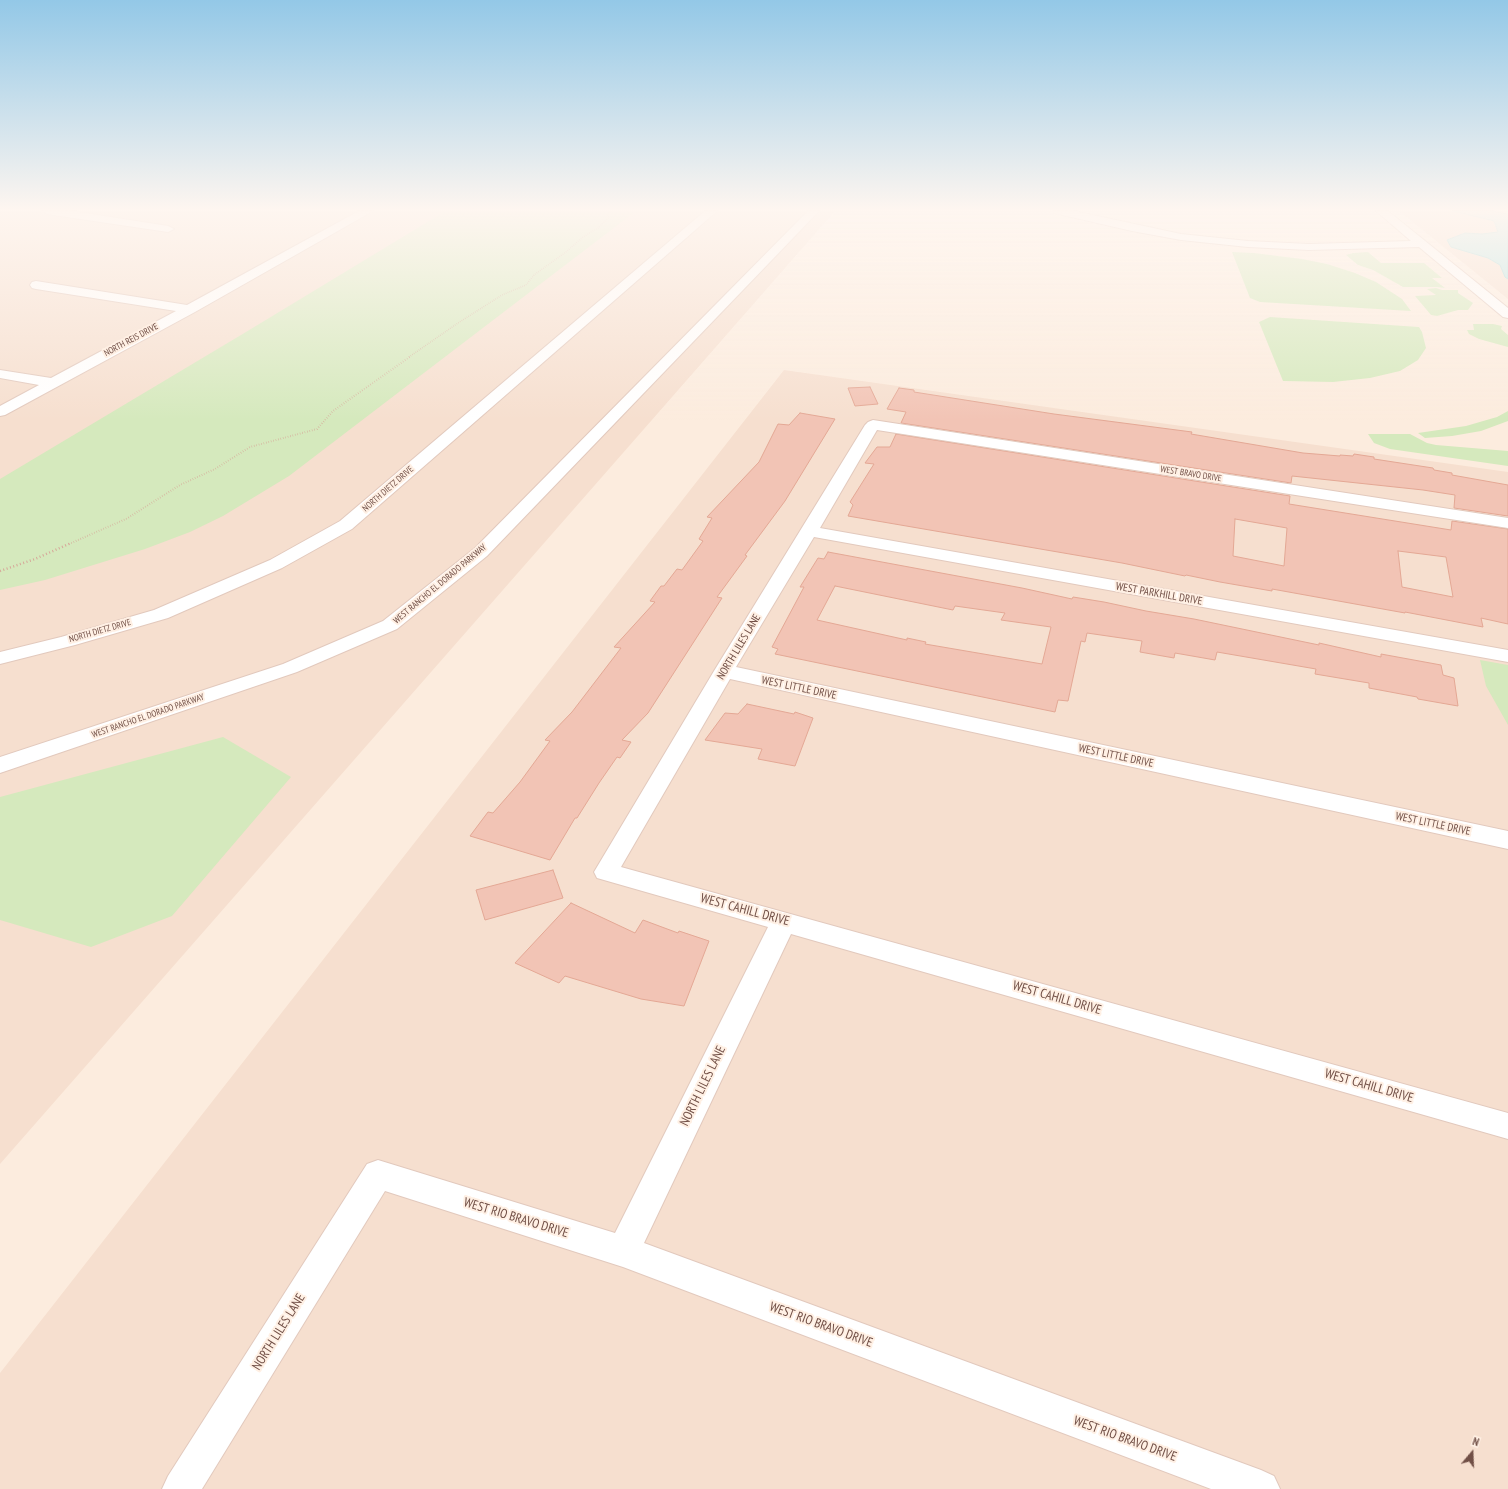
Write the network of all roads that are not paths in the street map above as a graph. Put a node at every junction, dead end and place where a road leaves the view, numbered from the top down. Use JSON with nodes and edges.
{"nodes":[{"id":1,"x":242,"y":280,"type":"edge"},
{"id":2,"x":631,"y":280,"type":"edge"},
{"id":3,"x":746,"y":280,"type":"edge"},
{"id":4,"x":1466,"y":280,"type":"edge"},
{"id":5,"x":36,"y":285,"type":"dead end"},
{"id":6,"x":190,"y":309,"type":"junction"},
{"id":7,"x":1508,"y":314,"type":"edge"},
{"id":8,"x":0,"y":374,"type":"edge"},
{"id":9,"x":52,"y":383,"type":"junction"},
{"id":10,"x":0,"y":412,"type":"edge"},
{"id":11,"x":873,"y":425,"type":"joint"},
{"id":12,"x":1508,"y":523,"type":"edge"},
{"id":13,"x":809,"y":531,"type":"junction"},
{"id":14,"x":1508,"y":656,"type":"edge"},
{"id":15,"x":0,"y":658,"type":"edge"},
{"id":16,"x":724,"y":671,"type":"junction"},
{"id":17,"x":0,"y":766,"type":"edge"},
{"id":18,"x":1508,"y":840,"type":"edge"},
{"id":19,"x":606,"y":872,"type":"joint"},
{"id":20,"x":784,"y":921,"type":"junction"},
{"id":21,"x":1508,"y":1126,"type":"edge"},
{"id":22,"x":378,"y":1174,"type":"joint"},
{"id":23,"x":623,"y":1251,"type":"junction"},
{"id":24,"x":181,"y":1489,"type":"edge"},
{"id":25,"x":1261,"y":1489,"type":"edge"}],
"edges":[{"from":1,"to":6,"type":"street","name":"NORTH REIS DRIVE"},
{"from":2,"to":15,"type":"street","name":"NORTH DIETZ DRIVE"},
{"from":3,"to":17,"type":"street","name":"WEST RANCHO EL DORADO PARKWAY"},
{"from":4,"to":7,"type":"street"},
{"from":5,"to":6,"type":"street"},
{"from":6,"to":9,"type":"street","name":"NORTH REIS DRIVE"},
{"from":8,"to":9,"type":"street"},
{"from":9,"to":10,"type":"street","name":"NORTH REIS DRIVE"},
{"from":11,"to":12,"type":"street","name":"WEST BRAVO DRIVE"},
{"from":11,"to":13,"type":"street","name":"NORTH LILES LANE"},
{"from":13,"to":14,"type":"street","name":"WEST PARKHILL DRIVE"},
{"from":13,"to":16,"type":"street","name":"NORTH LILES LANE"},
{"from":16,"to":18,"type":"street","name":"WEST LITTLE DRIVE"},
{"from":16,"to":19,"type":"street","name":"NORTH LILES LANE"},
{"from":19,"to":20,"type":"street","name":"WEST CAHILL DRIVE"},
{"from":20,"to":21,"type":"street","name":"WEST CAHILL DRIVE"},
{"from":20,"to":23,"type":"street","name":"NORTH LILES LANE"},
{"from":22,"to":23,"type":"street","name":"WEST RIO BRAVO DRIVE"},
{"from":22,"to":24,"type":"street","name":"NORTH LILES LANE"},
{"from":23,"to":25,"type":"street","name":"WEST RIO BRAVO DRIVE"}]}
